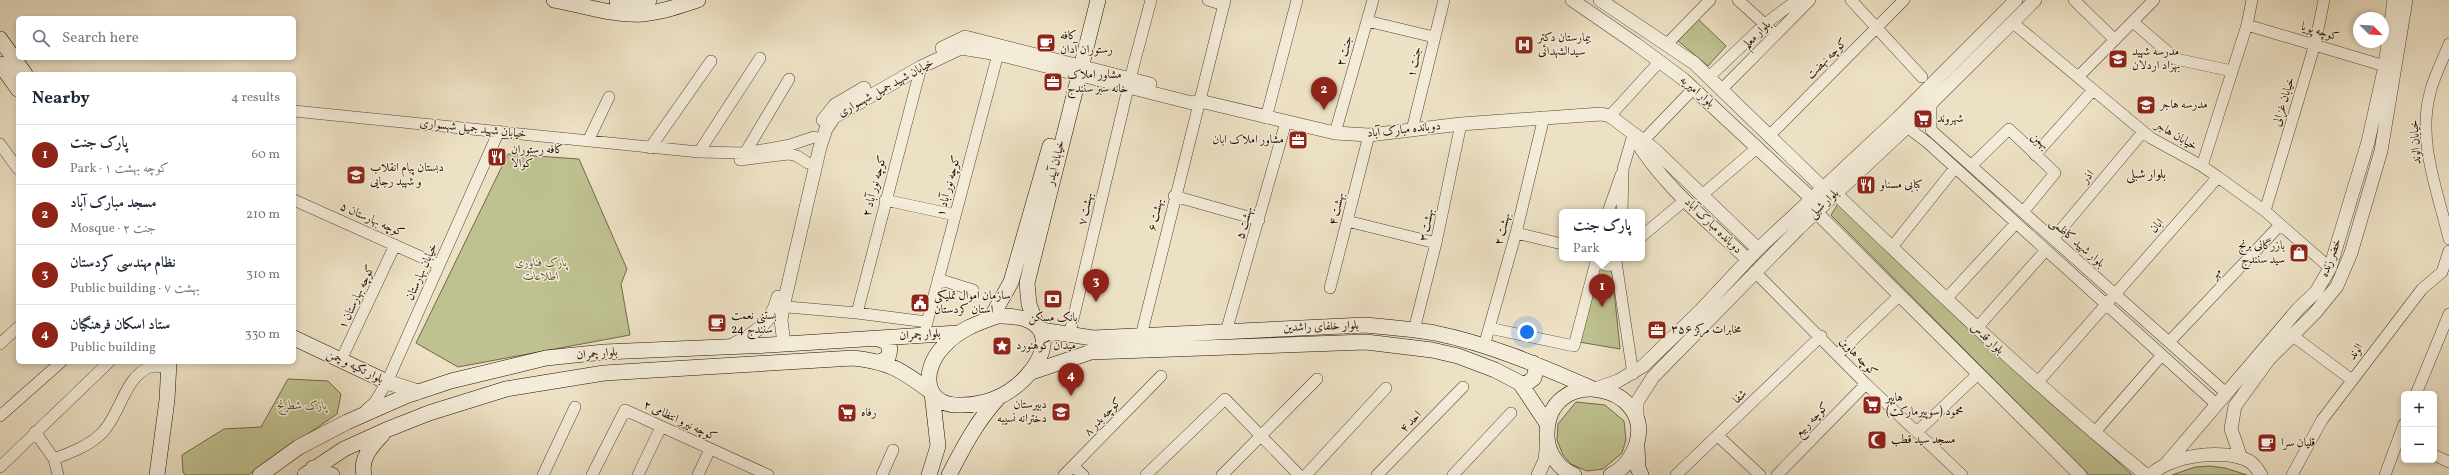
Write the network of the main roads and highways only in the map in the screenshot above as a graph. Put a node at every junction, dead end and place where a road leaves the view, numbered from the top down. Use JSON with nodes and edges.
{"nodes":[{"id":1,"x":554,"y":0,"type":"edge"},
{"id":2,"x":610,"y":0,"type":"edge"},
{"id":3,"x":649,"y":0,"type":"edge"},
{"id":4,"x":698,"y":0,"type":"edge"},
{"id":5,"x":1090,"y":0,"type":"edge"},
{"id":6,"x":1098,"y":0,"type":"edge"},
{"id":7,"x":0,"y":39,"type":"edge"},
{"id":8,"x":0,"y":64,"type":"edge"},
{"id":9,"x":1076,"y":69,"type":"junction"},
{"id":10,"x":25,"y":72,"type":"edge"},
{"id":11,"x":5,"y":76,"type":"edge"},
{"id":12,"x":16,"y":87,"type":"edge"},
{"id":13,"x":991,"y":318,"type":"junction"},
{"id":14,"x":1039,"y":328,"type":"junction"},
{"id":15,"x":958,"y":333,"type":"junction"},
{"id":16,"x":296,"y":339,"type":"edge"},
{"id":17,"x":878,"y":339,"type":"junction"},
{"id":18,"x":1092,"y":345,"type":"junction"},
{"id":19,"x":880,"y":362,"type":"junction"},
{"id":20,"x":1533,"y":363,"type":"junction"},
{"id":21,"x":169,"y":365,"type":"edge"},
{"id":22,"x":1029,"y":373,"type":"junction"},
{"id":23,"x":1520,"y":384,"type":"junction"},
{"id":24,"x":1595,"y":388,"type":"junction"},
{"id":25,"x":418,"y":392,"type":"junction"},
{"id":26,"x":931,"y":392,"type":"junction"},
{"id":27,"x":1001,"y":396,"type":"junction"},
{"id":28,"x":386,"y":430,"type":"junction"},
{"id":29,"x":1547,"y":432,"type":"junction"},
{"id":30,"x":1637,"y":443,"type":"junction"},
{"id":31,"x":311,"y":473,"type":"edge"},
{"id":32,"x":157,"y":475,"type":"edge"},
{"id":33,"x":260,"y":475,"type":"edge"},
{"id":34,"x":332,"y":475,"type":"edge"},
{"id":35,"x":364,"y":475,"type":"edge"},
{"id":36,"x":929,"y":475,"type":"edge"},
{"id":37,"x":949,"y":475,"type":"edge"},
{"id":38,"x":1574,"y":475,"type":"edge"},
{"id":39,"x":1611,"y":475,"type":"edge"},
{"id":40,"x":1641,"y":475,"type":"edge"}],
"edges":[{"from":1,"to":4,"type":"main road"},
{"from":2,"to":3,"type":"main road"},
{"from":5,"to":9,"type":"main road","name":"خیابان آبیدر"},
{"from":6,"to":9,"type":"main road","name":"خیابان آبیدر"},
{"from":7,"to":10,"type":"main road"},
{"from":8,"to":11,"type":"main road"},
{"from":9,"to":13,"type":"main road","name":"خیابان آبیدر"},
{"from":9,"to":14,"type":"main road","name":"خیابان آبیدر"},
{"from":11,"to":12,"type":"main road"},
{"from":13,"to":14,"type":"main road"},
{"from":13,"to":15,"type":"main road"},
{"from":14,"to":18,"type":"main road","name":"بلوار خلفای راشدین"},
{"from":14,"to":22,"type":"main road"},
{"from":15,"to":17,"type":"main road","name":"بلوار چمران"},
{"from":15,"to":26,"type":"main road"},
{"from":16,"to":25,"type":"main road","name":"بلوار تکیه و چمن"},
{"from":17,"to":19,"type":"main road"},
{"from":17,"to":25,"type":"main road","name":"بلوار چمران"},
{"from":18,"to":20,"type":"main road","name":"بلوار خلفای راشدین"},
{"from":18,"to":22,"type":"main road","name":"بلوار خلفای راشدین"},
{"from":18,"to":23,"type":"main road","name":"بلوار خلفای راشدین"},
{"from":19,"to":26,"type":"main road","name":"بلوار چمران"},
{"from":19,"to":28,"type":"main road","name":"بلوار چمران"},
{"from":20,"to":23,"type":"main road"},
{"from":20,"to":24,"type":"main road","name":"بلوار خلفای راشدین"},
{"from":21,"to":32,"type":"main road"},
{"from":22,"to":27,"type":"main road"},
{"from":23,"to":29,"type":"main road","name":"بلوار خلفای راشدین"},
{"from":24,"to":29,"type":"main road"},
{"from":24,"to":30,"type":"main road","name":"بلوار خلفای راشدین"},
{"from":25,"to":33,"type":"main road","name":"بلوار چمران"},
{"from":26,"to":27,"type":"main road"},
{"from":26,"to":36,"type":"main road"},
{"from":27,"to":37,"type":"main road"},
{"from":28,"to":31,"type":"main road","name":"بلوار چمران"},
{"from":28,"to":35,"type":"main road"},
{"from":29,"to":38,"type":"main road","name":"بلوار خلفای راشدین"},
{"from":30,"to":39,"type":"main road"},
{"from":30,"to":40,"type":"main road"},
{"from":31,"to":34,"type":"main road"}]}
